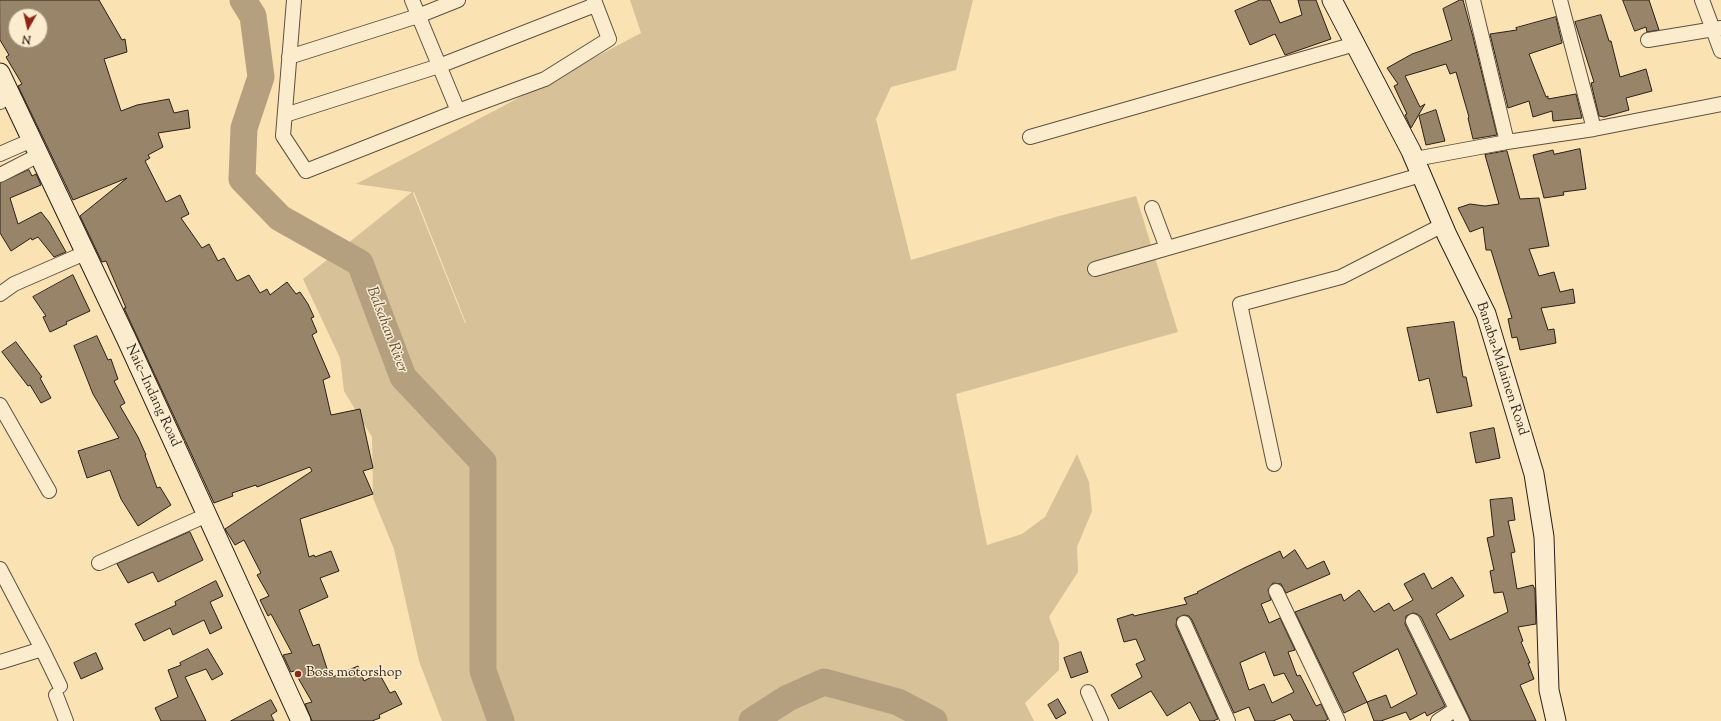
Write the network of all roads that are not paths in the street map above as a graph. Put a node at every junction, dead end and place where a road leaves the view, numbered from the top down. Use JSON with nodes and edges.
{"nodes":[{"id":1,"x":412,"y":0,"type":"edge"},
{"id":2,"x":458,"y":0,"type":"edge"},
{"id":3,"x":1332,"y":0,"type":"edge"},
{"id":4,"x":1473,"y":0,"type":"edge"},
{"id":5,"x":1560,"y":0,"type":"edge"},
{"id":6,"x":1702,"y":0,"type":"edge"},
{"id":7,"x":296,"y":1,"type":"edge"},
{"id":8,"x":595,"y":2,"type":"edge"},
{"id":9,"x":418,"y":16,"type":"junction"},
{"id":10,"x":1717,"y":29,"type":"edge"},
{"id":11,"x":1648,"y":40,"type":"dead end"},
{"id":12,"x":1355,"y":44,"type":"junction"},
{"id":13,"x":1721,"y":51,"type":"edge"},
{"id":14,"x":289,"y":57,"type":"junction"},
{"id":15,"x":439,"y":66,"type":"junction"},
{"id":16,"x":0,"y":73,"type":"edge"},
{"id":17,"x":5,"y":98,"type":"edge"},
{"id":18,"x":1721,"y":104,"type":"edge"},
{"id":19,"x":458,"y":111,"type":"junction"},
{"id":20,"x":285,"y":115,"type":"junction"},
{"id":21,"x":1594,"y":129,"type":"junction"},
{"id":22,"x":1030,"y":137,"type":"dead end"},
{"id":23,"x":1507,"y":142,"type":"junction"},
{"id":24,"x":35,"y":147,"type":"junction"},
{"id":25,"x":0,"y":154,"type":"edge"},
{"id":26,"x":1418,"y":167,"type":"junction"},
{"id":27,"x":0,"y":175,"type":"edge"},
{"id":28,"x":1152,"y":208,"type":"dead end"},
{"id":29,"x":1443,"y":225,"type":"junction"},
{"id":30,"x":1167,"y":248,"type":"junction"},
{"id":31,"x":85,"y":253,"type":"junction"},
{"id":32,"x":1094,"y":269,"type":"dead end"},
{"id":33,"x":0,"y":294,"type":"edge"},
{"id":34,"x":0,"y":405,"type":"edge"},
{"id":35,"x":1274,"y":464,"type":"dead end"},
{"id":36,"x":49,"y":492,"type":"dead end"},
{"id":37,"x":206,"y":515,"type":"junction"},
{"id":38,"x":99,"y":563,"type":"dead end"},
{"id":39,"x":0,"y":569,"type":"edge"},
{"id":40,"x":1276,"y":591,"type":"dead end"},
{"id":41,"x":1413,"y":621,"type":"dead end"},
{"id":42,"x":1184,"y":623,"type":"dead end"},
{"id":43,"x":42,"y":649,"type":"junction"},
{"id":44,"x":0,"y":662,"type":"edge"},
{"id":45,"x":1088,"y":692,"type":"dead end"},
{"id":46,"x":1459,"y":715,"type":"edge"},
{"id":47,"x":66,"y":721,"type":"edge"},
{"id":48,"x":301,"y":721,"type":"edge"},
{"id":49,"x":1101,"y":721,"type":"edge"},
{"id":50,"x":1228,"y":721,"type":"edge"},
{"id":51,"x":1338,"y":721,"type":"edge"},
{"id":52,"x":1438,"y":721,"type":"edge"},
{"id":53,"x":1556,"y":721,"type":"edge"}],
"edges":[{"from":1,"to":9,"type":"street"},
{"from":2,"to":9,"type":"street"},
{"from":3,"to":12,"type":"street","name":"Banaba-Malainen Road"},
{"from":4,"to":23,"type":"street"},
{"from":5,"to":21,"type":"street"},
{"from":6,"to":10,"type":"street"},
{"from":7,"to":14,"type":"street"},
{"from":8,"to":15,"type":"street"},
{"from":8,"to":19,"type":"street"},
{"from":9,"to":14,"type":"street"},
{"from":9,"to":15,"type":"street"},
{"from":10,"to":11,"type":"street"},
{"from":10,"to":13,"type":"street"},
{"from":12,"to":22,"type":"street"},
{"from":12,"to":26,"type":"street","name":"Banaba-Malainen Road"},
{"from":14,"to":20,"type":"street"},
{"from":15,"to":19,"type":"street"},
{"from":15,"to":20,"type":"street"},
{"from":16,"to":17,"type":"street","name":"Naic–Indang Road"},
{"from":17,"to":24,"type":"street","name":"Naic–Indang Road"},
{"from":18,"to":21,"type":"street"},
{"from":19,"to":20,"type":"street"},
{"from":21,"to":23,"type":"street"},
{"from":23,"to":26,"type":"street"},
{"from":24,"to":25,"type":"street"},
{"from":24,"to":27,"type":"street"},
{"from":24,"to":31,"type":"street","name":"Naic–Indang Road"},
{"from":26,"to":29,"type":"street","name":"Banaba-Malainen Road"},
{"from":26,"to":30,"type":"street"},
{"from":28,"to":30,"type":"street"},
{"from":29,"to":35,"type":"street"},
{"from":29,"to":53,"type":"street","name":"Banaba-Malainen Road"},
{"from":30,"to":32,"type":"street"},
{"from":31,"to":33,"type":"street"},
{"from":31,"to":37,"type":"street","name":"Naic–Indang Road"},
{"from":34,"to":36,"type":"street"},
{"from":37,"to":38,"type":"street"},
{"from":37,"to":48,"type":"street","name":"Naic–Indang Road"},
{"from":39,"to":43,"type":"street"},
{"from":40,"to":51,"type":"street"},
{"from":41,"to":46,"type":"street"},
{"from":42,"to":50,"type":"street"},
{"from":43,"to":44,"type":"street"},
{"from":43,"to":47,"type":"street"},
{"from":45,"to":49,"type":"street"},
{"from":46,"to":52,"type":"street"}]}
